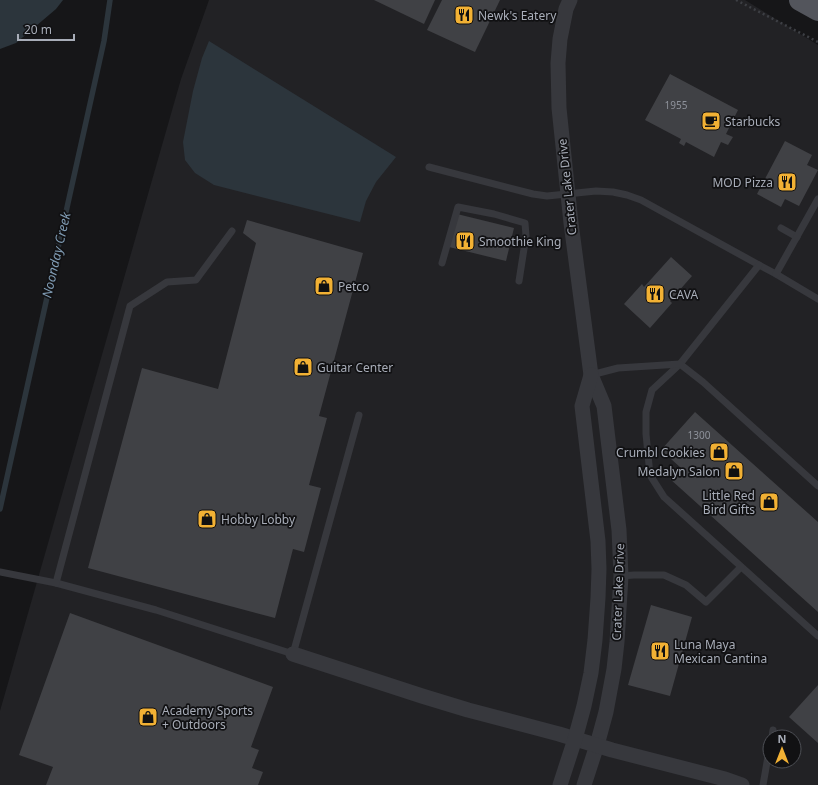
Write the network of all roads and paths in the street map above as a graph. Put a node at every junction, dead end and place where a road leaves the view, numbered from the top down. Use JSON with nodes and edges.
{"nodes":[{"id":1,"x":570,"y":0,"type":"edge"},
{"id":2,"x":736,"y":0,"type":"edge"},
{"id":3,"x":800,"y":0,"type":"edge"},
{"id":4,"x":818,"y":10,"type":"edge"},
{"id":5,"x":818,"y":42,"type":"edge"},
{"id":6,"x":428,"y":167,"type":"dead end"},
{"id":7,"x":568,"y":193,"type":"junction"},
{"id":8,"x":818,"y":199,"type":"edge"},
{"id":9,"x":781,"y":228,"type":"dead end"},
{"id":10,"x":232,"y":231,"type":"dead end"},
{"id":11,"x":797,"y":237,"type":"junction"},
{"id":12,"x":442,"y":263,"type":"dead end"},
{"id":13,"x":758,"y":265,"type":"junction"},
{"id":14,"x":776,"y":274,"type":"junction"},
{"id":15,"x":518,"y":281,"type":"dead end"},
{"id":16,"x":818,"y":298,"type":"edge"},
{"id":17,"x":680,"y":364,"type":"junction"},
{"id":18,"x":591,"y":375,"type":"junction"},
{"id":19,"x":359,"y":415,"type":"dead end"},
{"id":20,"x":818,"y":486,"type":"edge"},
{"id":21,"x":741,"y":567,"type":"junction"},
{"id":22,"x":0,"y":572,"type":"edge"},
{"id":23,"x":621,"y":576,"type":"junction"},
{"id":24,"x":56,"y":583,"type":"junction"},
{"id":25,"x":818,"y":636,"type":"edge"},
{"id":26,"x":292,"y":654,"type":"junction"},
{"id":27,"x":575,"y":739,"type":"junction"},
{"id":28,"x":597,"y":746,"type":"junction"},
{"id":29,"x":766,"y":769,"type":"edge"},
{"id":30,"x":560,"y":785,"type":"edge"},
{"id":31,"x":584,"y":785,"type":"edge"},
{"id":32,"x":742,"y":785,"type":"edge"},
{"id":33,"x":763,"y":785,"type":"edge"}],
"edges":[{"from":1,"to":7,"type":"street","name":"Crater Lake Drive"},
{"from":2,"to":5,"type":"path"},
{"from":3,"to":4,"type":"main road"},
{"from":6,"to":7,"type":"lane"},
{"from":7,"to":13,"type":"lane"},
{"from":7,"to":18,"type":"street","name":"Crater Lake Drive"},
{"from":8,"to":11,"type":"lane"},
{"from":9,"to":11,"type":"lane"},
{"from":10,"to":24,"type":"lane"},
{"from":11,"to":14,"type":"lane"},
{"from":12,"to":15,"type":"lane"},
{"from":13,"to":14,"type":"lane"},
{"from":13,"to":17,"type":"lane"},
{"from":14,"to":16,"type":"lane"},
{"from":17,"to":18,"type":"lane"},
{"from":17,"to":20,"type":"lane"},
{"from":17,"to":21,"type":"lane"},
{"from":18,"to":23,"type":"street","name":"Crater Lake Drive"},
{"from":18,"to":27,"type":"street","name":"Crater Lake Drive"},
{"from":19,"to":26,"type":"lane"},
{"from":21,"to":23,"type":"lane"},
{"from":21,"to":25,"type":"lane"},
{"from":22,"to":24,"type":"lane"},
{"from":23,"to":28,"type":"street","name":"Crater Lake Drive"},
{"from":24,"to":26,"type":"lane"},
{"from":26,"to":27,"type":"street"},
{"from":27,"to":28,"type":"street"},
{"from":27,"to":30,"type":"street","name":"Crater Lake Drive"},
{"from":28,"to":31,"type":"street","name":"Crater Lake Drive"},
{"from":28,"to":32,"type":"street"},
{"from":29,"to":33,"type":"lane"}]}
